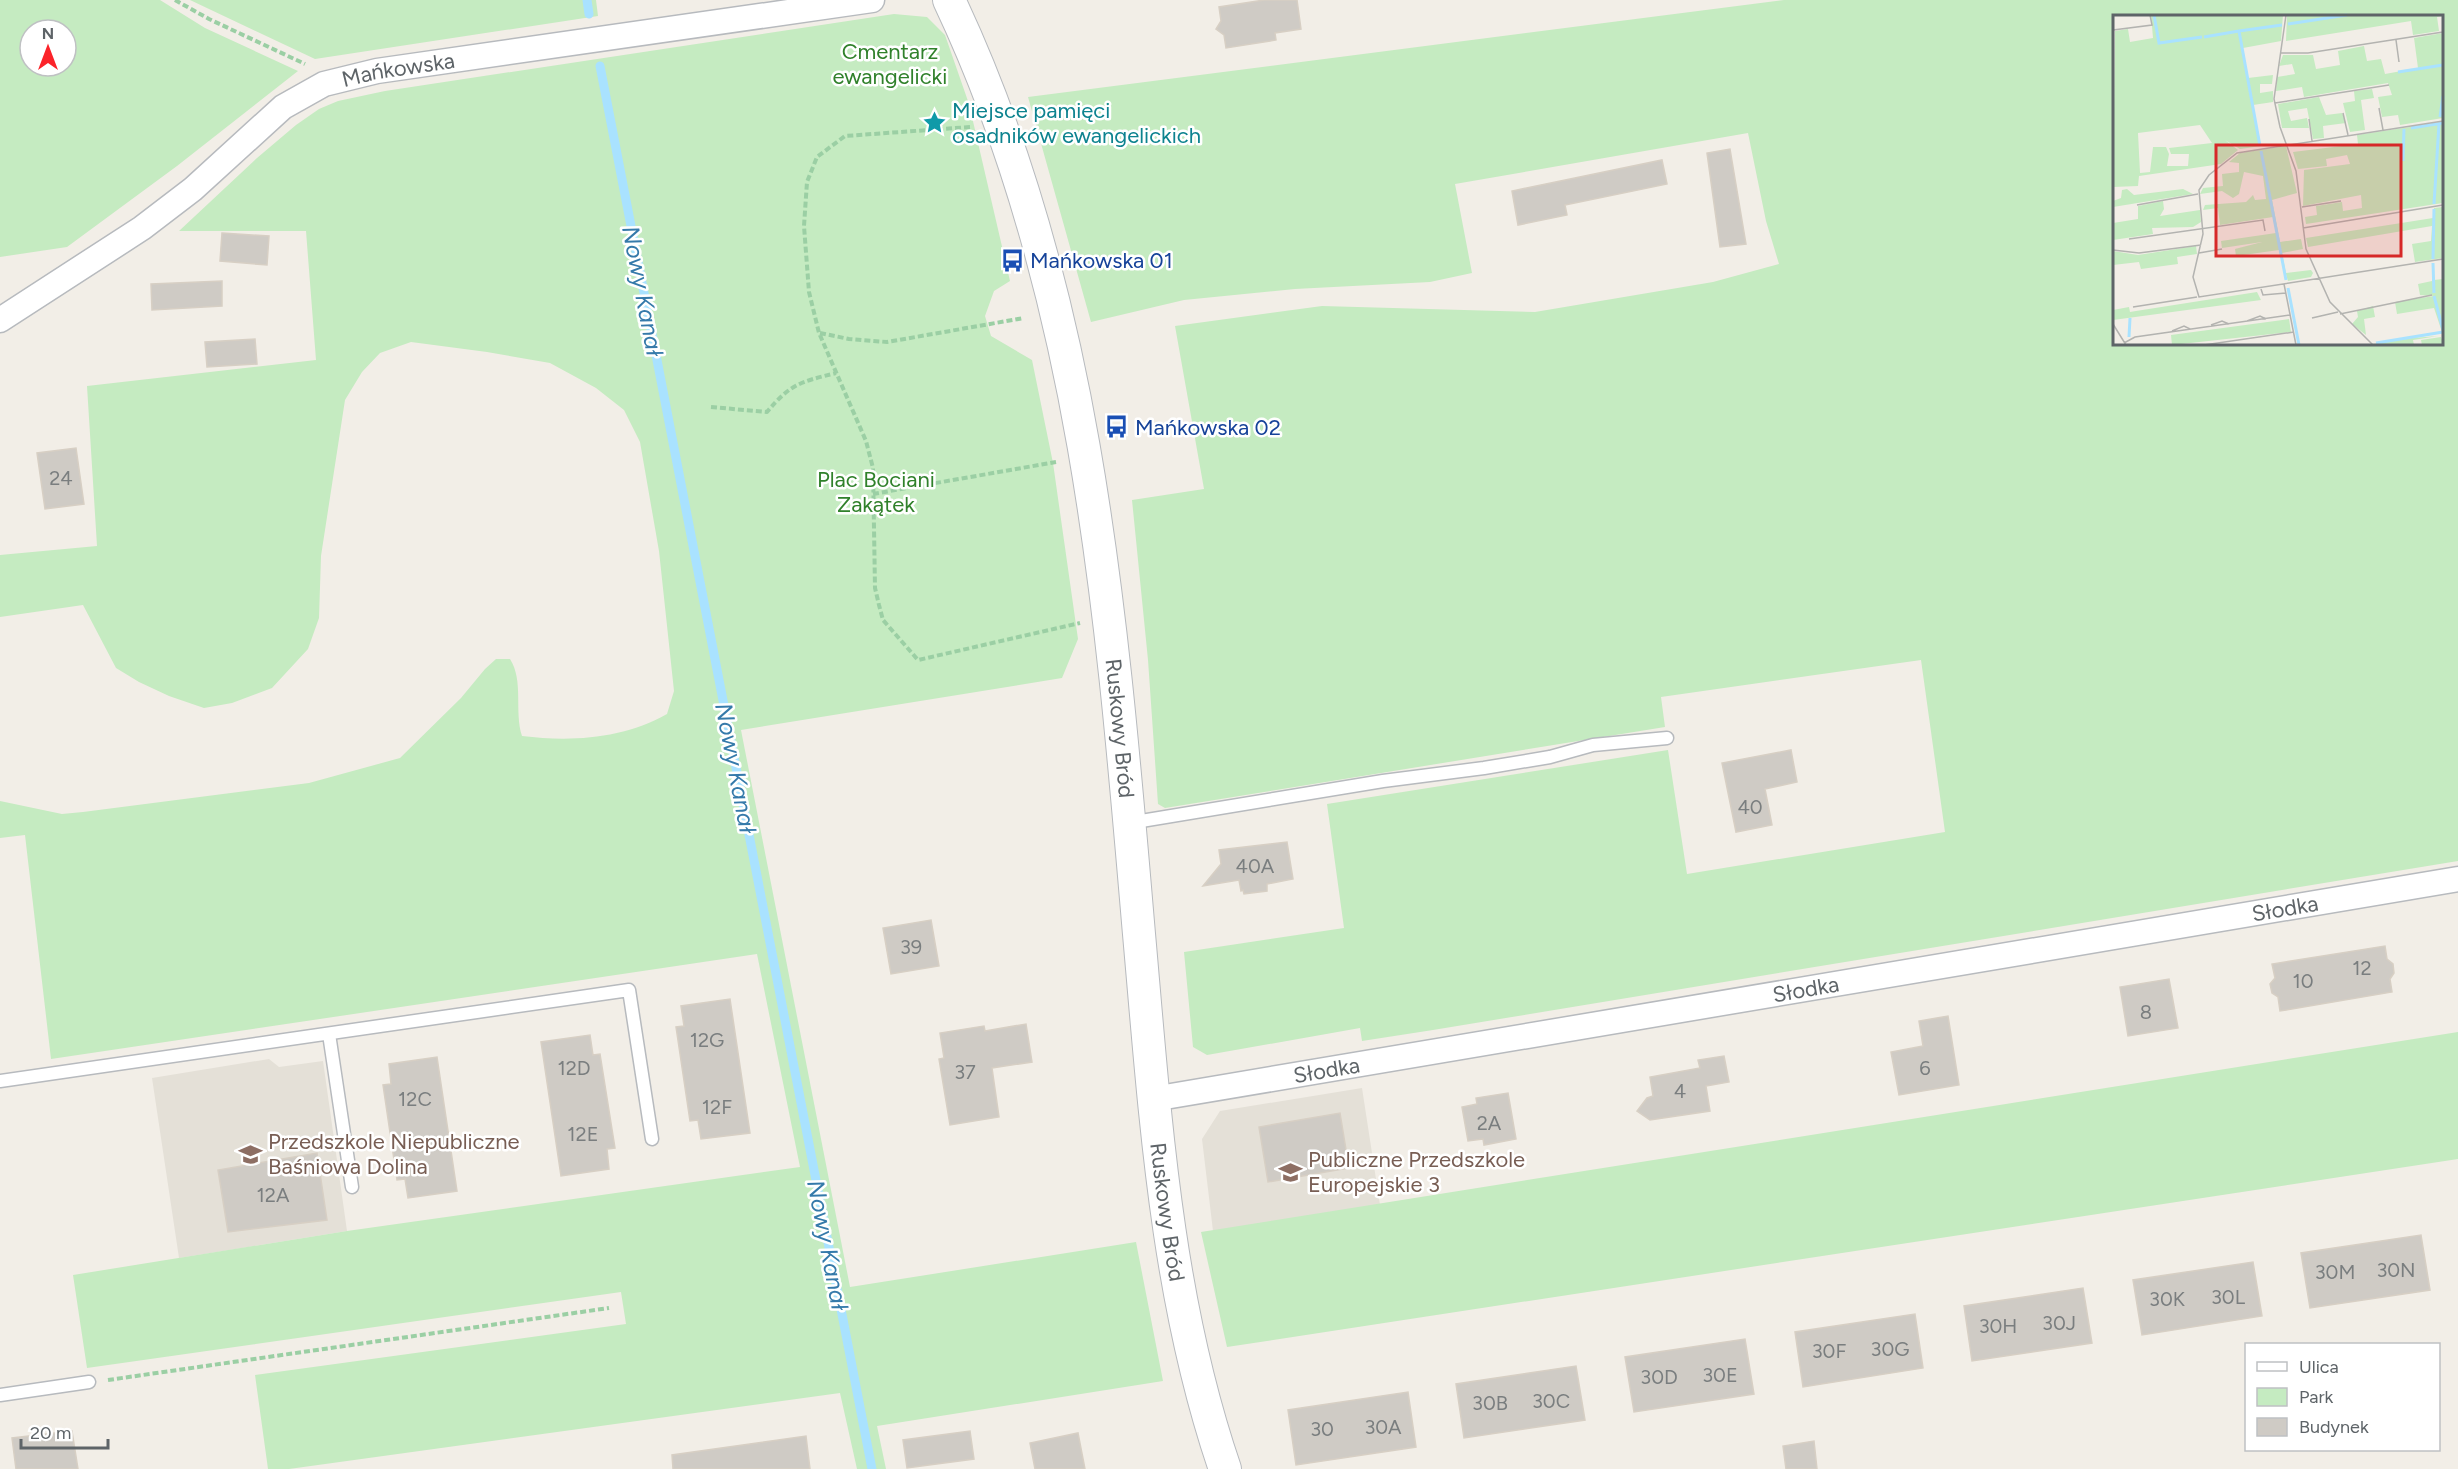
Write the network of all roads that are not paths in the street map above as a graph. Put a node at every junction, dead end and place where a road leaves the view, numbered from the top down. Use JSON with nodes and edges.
{"nodes":[{"id":1,"x":872,"y":0,"type":"edge"},
{"id":2,"x":949,"y":0,"type":"edge"},
{"id":3,"x":0,"y":320,"type":"edge"},
{"id":4,"x":1667,"y":738,"type":"dead end"},
{"id":5,"x":1129,"y":823,"type":"junction"},
{"id":6,"x":2458,"y":879,"type":"edge"},
{"id":7,"x":329,"y":1034,"type":"junction"},
{"id":8,"x":0,"y":1081,"type":"edge"},
{"id":9,"x":1153,"y":1099,"type":"junction"},
{"id":10,"x":652,"y":1139,"type":"dead end"},
{"id":11,"x":352,"y":1187,"type":"dead end"},
{"id":12,"x":90,"y":1382,"type":"road end"},
{"id":13,"x":0,"y":1395,"type":"edge"},
{"id":14,"x":1225,"y":1469,"type":"edge"}],
"edges":[{"from":1,"to":3,"type":"street","name":"Mańkowska"},
{"from":2,"to":5,"type":"street","name":"Ruskowy Bród"},
{"from":4,"to":5,"type":"lane"},
{"from":5,"to":9,"type":"street","name":"Ruskowy Bród"},
{"from":6,"to":9,"type":"street","name":"Słodka"},
{"from":7,"to":8,"type":"lane"},
{"from":7,"to":10,"type":"lane"},
{"from":7,"to":11,"type":"lane"},
{"from":9,"to":14,"type":"street","name":"Ruskowy Bród"},
{"from":12,"to":13,"type":"lane"}]}
